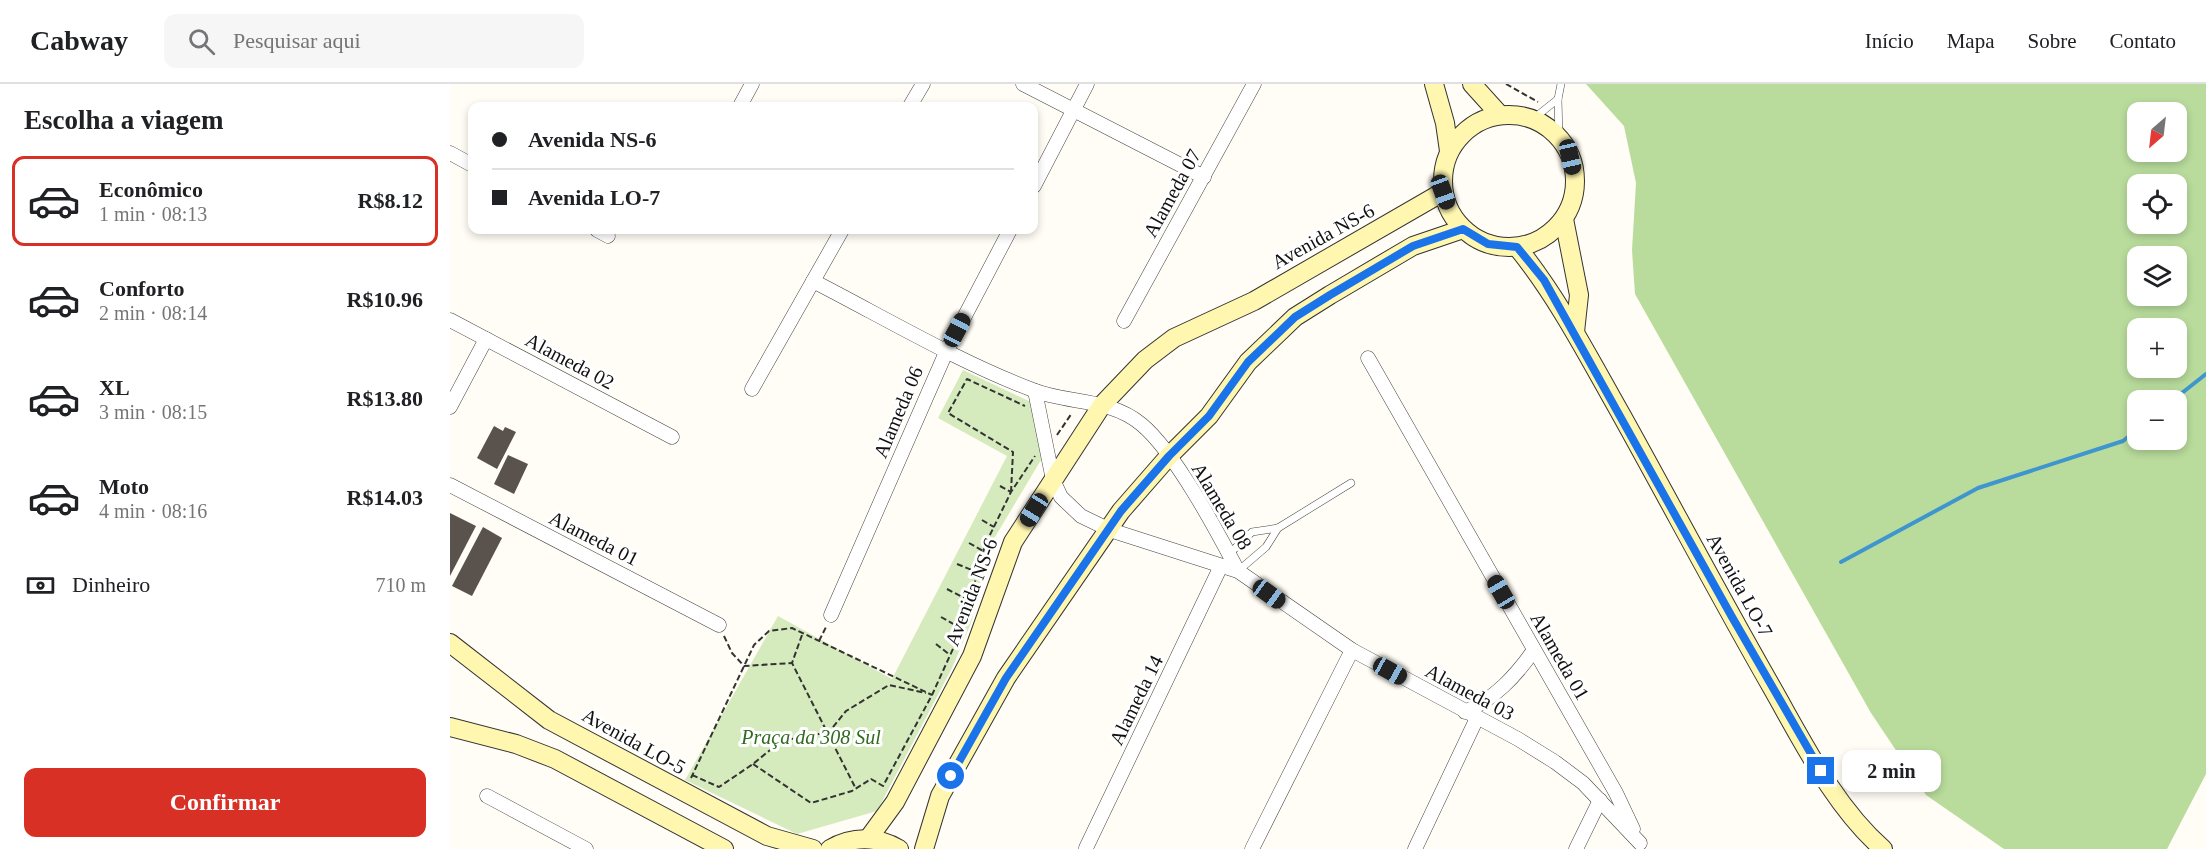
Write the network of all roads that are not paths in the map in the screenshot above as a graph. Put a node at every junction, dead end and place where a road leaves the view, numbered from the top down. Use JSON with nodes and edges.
{"nodes":[{"id":1,"x":752,"y":84,"type":"edge"},
{"id":2,"x":923,"y":84,"type":"edge"},
{"id":3,"x":1023,"y":84,"type":"edge"},
{"id":4,"x":1087,"y":84,"type":"edge"},
{"id":5,"x":1254,"y":84,"type":"edge"},
{"id":6,"x":1434,"y":84,"type":"edge"},
{"id":7,"x":1472,"y":84,"type":"edge"},
{"id":8,"x":1561,"y":84,"type":"edge"},
{"id":9,"x":1558,"y":99,"type":"junction"},
{"id":10,"x":742,"y":102,"type":"edge"},
{"id":11,"x":912,"y":102,"type":"edge"},
{"id":12,"x":1074,"y":110,"type":"junction"},
{"id":13,"x":1500,"y":115,"type":"junction"},
{"id":14,"x":1533,"y":119,"type":"junction"},
{"id":15,"x":1559,"y":138,"type":"junction"},
{"id":16,"x":1449,"y":151,"type":"junction"},
{"id":17,"x":450,"y":153,"type":"edge"},
{"id":18,"x":468,"y":163,"type":"edge"},
{"id":19,"x":1204,"y":177,"type":"junction"},
{"id":20,"x":1038,"y":178,"type":"edge"},
{"id":21,"x":1443,"y":192,"type":"junction"},
{"id":22,"x":1564,"y":219,"type":"junction"},
{"id":23,"x":1463,"y":229,"type":"junction"},
{"id":24,"x":840,"y":234,"type":"edge"},
{"id":25,"x":1008,"y":234,"type":"edge"},
{"id":26,"x":1517,"y":247,"type":"junction"},
{"id":27,"x":813,"y":281,"type":"junction"},
{"id":28,"x":450,"y":320,"type":"edge"},
{"id":29,"x":1124,"y":321,"type":"dead end"},
{"id":30,"x":1575,"y":332,"type":"junction"},
{"id":31,"x":486,"y":339,"type":"junction"},
{"id":32,"x":947,"y":350,"type":"junction"},
{"id":33,"x":1368,"y":358,"type":"dead end"},
{"id":34,"x":752,"y":389,"type":"dead end"},
{"id":35,"x":1035,"y":391,"type":"junction"},
{"id":36,"x":1102,"y":405,"type":"junction"},
{"id":37,"x":450,"y":407,"type":"edge"},
{"id":38,"x":672,"y":437,"type":"dead end"},
{"id":39,"x":1169,"y":456,"type":"junction"},
{"id":40,"x":1053,"y":480,"type":"junction"},
{"id":41,"x":1351,"y":483,"type":"dead end"},
{"id":42,"x":450,"y":485,"type":"edge"},
{"id":43,"x":1278,"y":528,"type":"junction"},
{"id":44,"x":1110,"y":530,"type":"junction"},
{"id":45,"x":1229,"y":554,"type":"junction"},
{"id":46,"x":1220,"y":568,"type":"junction"},
{"id":47,"x":1238,"y":572,"type":"junction"},
{"id":48,"x":831,"y":615,"type":"dead end"},
{"id":49,"x":719,"y":625,"type":"road end"},
{"id":50,"x":450,"y":643,"type":"edge"},
{"id":51,"x":1352,"y":650,"type":"junction"},
{"id":52,"x":1534,"y":650,"type":"junction"},
{"id":53,"x":1471,"y":715,"type":"junction"},
{"id":54,"x":450,"y":727,"type":"edge"},
{"id":55,"x":487,"y":796,"type":"dead end"},
{"id":56,"x":1600,"y":800,"type":"junction"},
{"id":57,"x":868,"y":839,"type":"junction"},
{"id":58,"x":703,"y":844,"type":"edge"},
{"id":59,"x":1643,"y":846,"type":"edge"},
{"id":60,"x":1086,"y":848,"type":"edge"},
{"id":61,"x":586,"y":849,"type":"edge"},
{"id":62,"x":724,"y":849,"type":"edge"},
{"id":63,"x":813,"y":849,"type":"edge"},
{"id":64,"x":830,"y":849,"type":"edge"},
{"id":65,"x":899,"y":849,"type":"edge"},
{"id":66,"x":924,"y":849,"type":"edge"},
{"id":67,"x":1251,"y":849,"type":"edge"},
{"id":68,"x":1414,"y":849,"type":"edge"},
{"id":69,"x":1575,"y":849,"type":"edge"},
{"id":70,"x":1884,"y":849,"type":"edge"}],
"edges":[{"from":1,"to":10,"type":"street"},
{"from":2,"to":11,"type":"street"},
{"from":3,"to":12,"type":"street"},
{"from":4,"to":12,"type":"street"},
{"from":5,"to":19,"type":"street","name":"Alameda 07"},
{"from":6,"to":16,"type":"street"},
{"from":7,"to":13,"type":"street"},
{"from":8,"to":9,"type":"lane"},
{"from":9,"to":14,"type":"lane"},
{"from":9,"to":15,"type":"lane"},
{"from":12,"to":19,"type":"street"},
{"from":12,"to":20,"type":"street"},
{"from":13,"to":14,"type":"street"},
{"from":13,"to":16,"type":"street"},
{"from":14,"to":15,"type":"street"},
{"from":15,"to":22,"type":"street"},
{"from":16,"to":21,"type":"street"},
{"from":17,"to":18,"type":"street"},
{"from":19,"to":29,"type":"street","name":"Alameda 07"},
{"from":21,"to":23,"type":"street"},
{"from":21,"to":36,"type":"street","name":"Avenida NS-6"},
{"from":22,"to":26,"type":"street"},
{"from":22,"to":30,"type":"street"},
{"from":23,"to":26,"type":"street"},
{"from":23,"to":39,"type":"street"},
{"from":24,"to":27,"type":"street"},
{"from":25,"to":32,"type":"street","name":"Alameda 06"},
{"from":26,"to":30,"type":"street","name":"Avenida LO-7"},
{"from":27,"to":32,"type":"street","name":"Alameda 08"},
{"from":27,"to":34,"type":"street"},
{"from":28,"to":31,"type":"street","name":"Alameda 02"},
{"from":30,"to":70,"type":"street","name":"Avenida LO-7"},
{"from":31,"to":37,"type":"street"},
{"from":31,"to":38,"type":"street","name":"Alameda 02"},
{"from":32,"to":35,"type":"street","name":"Alameda 08"},
{"from":32,"to":48,"type":"street","name":"Alameda 06"},
{"from":33,"to":52,"type":"street","name":"Alameda 01"},
{"from":35,"to":36,"type":"street","name":"Alameda 08"},
{"from":35,"to":40,"type":"street","name":"Alameda 08"},
{"from":36,"to":39,"type":"street","name":"Alameda 08"},
{"from":36,"to":40,"type":"street","name":"Avenida NS-6"},
{"from":39,"to":44,"type":"street"},
{"from":39,"to":45,"type":"street","name":"Alameda 08"},
{"from":40,"to":44,"type":"street","name":"Alameda 08"},
{"from":40,"to":57,"type":"street","name":"Avenida NS-6"},
{"from":41,"to":43,"type":"lane"},
{"from":42,"to":49,"type":"street","name":"Alameda 01"},
{"from":43,"to":45,"type":"lane"},
{"from":43,"to":47,"type":"lane"},
{"from":44,"to":46,"type":"street","name":"Alameda 08"},
{"from":44,"to":66,"type":"street"},
{"from":45,"to":47,"type":"street","name":"Alameda 08"},
{"from":46,"to":47,"type":"street","name":"Alameda 08"},
{"from":46,"to":60,"type":"street","name":"Alameda 14"},
{"from":47,"to":51,"type":"street","name":"Alameda 03"},
{"from":50,"to":63,"type":"street","name":"Avenida LO-5"},
{"from":51,"to":53,"type":"street","name":"Alameda 03"},
{"from":51,"to":67,"type":"street"},
{"from":52,"to":53,"type":"street"},
{"from":52,"to":59,"type":"street","name":"Alameda 01"},
{"from":53,"to":56,"type":"street","name":"Alameda 03"},
{"from":53,"to":68,"type":"street"},
{"from":54,"to":58,"type":"street"},
{"from":55,"to":61,"type":"street"},
{"from":56,"to":59,"type":"street","name":"Alameda 03"},
{"from":56,"to":69,"type":"street"},
{"from":57,"to":64,"type":"street"},
{"from":57,"to":65,"type":"street"},
{"from":58,"to":62,"type":"street"}]}
